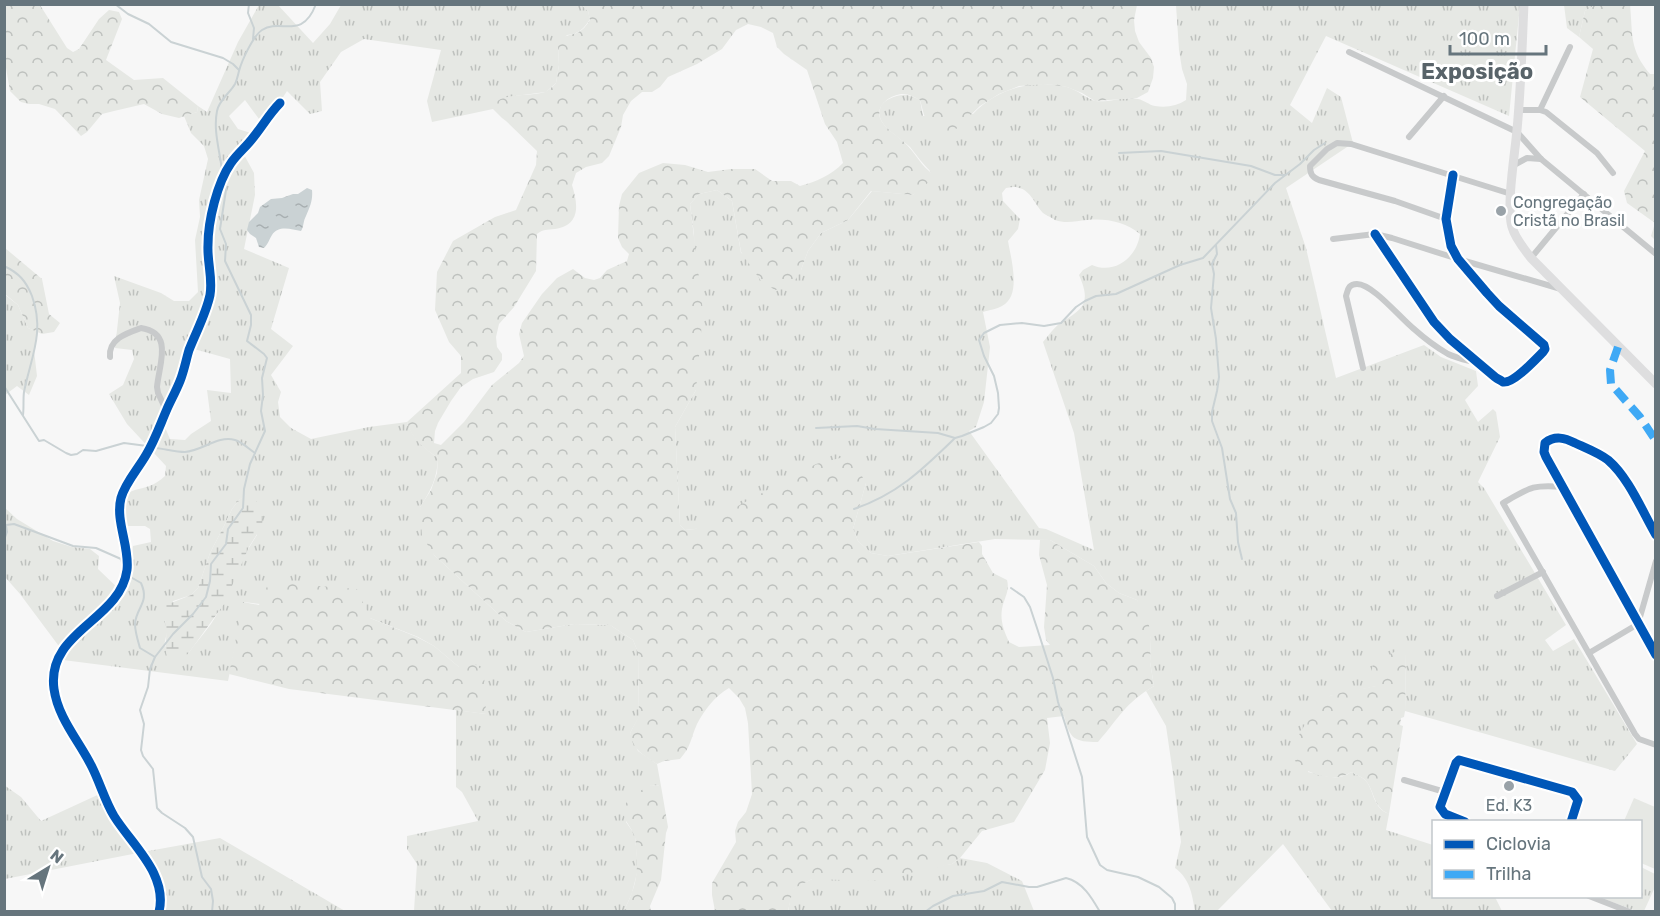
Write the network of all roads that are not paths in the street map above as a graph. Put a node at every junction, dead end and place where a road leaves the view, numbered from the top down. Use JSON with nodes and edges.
{"nodes":[{"id":1,"x":1524,"y":4,"type":"edge"},
{"id":2,"x":1570,"y":47,"type":"dead end"},
{"id":3,"x":1349,"y":52,"type":"dead end"},
{"id":4,"x":1444,"y":96,"type":"junction"},
{"id":5,"x":280,"y":103,"type":"dead end"},
{"id":6,"x":1519,"y":110,"type":"junction"},
{"id":7,"x":1540,"y":110,"type":"junction"},
{"id":8,"x":1517,"y":132,"type":"junction"},
{"id":9,"x":1409,"y":137,"type":"dead end"},
{"id":10,"x":1541,"y":159,"type":"junction"},
{"id":11,"x":1514,"y":165,"type":"junction"},
{"id":12,"x":1613,"y":173,"type":"dead end"},
{"id":13,"x":1453,"y":175,"type":"junction"},
{"id":14,"x":1511,"y":194,"type":"junction"},
{"id":15,"x":1584,"y":194,"type":"junction"},
{"id":16,"x":1446,"y":219,"type":"junction"},
{"id":17,"x":1375,"y":234,"type":"junction"},
{"id":18,"x":1333,"y":239,"type":"dead end"},
{"id":19,"x":1656,"y":254,"type":"edge"},
{"id":20,"x":1531,"y":258,"type":"junction"},
{"id":21,"x":1458,"y":259,"type":"junction"},
{"id":22,"x":1561,"y":289,"type":"junction"},
{"id":23,"x":110,"y":357,"type":"dead end"},
{"id":24,"x":1478,"y":363,"type":"junction"},
{"id":25,"x":1363,"y":368,"type":"dead end"},
{"id":26,"x":1656,"y":384,"type":"edge"},
{"id":27,"x":166,"y":410,"type":"junction"},
{"id":28,"x":1563,"y":487,"type":"junction"},
{"id":29,"x":1656,"y":535,"type":"edge"},
{"id":30,"x":1656,"y":561,"type":"edge"},
{"id":31,"x":1543,"y":572,"type":"junction"},
{"id":32,"x":1497,"y":596,"type":"dead end"},
{"id":33,"x":1638,"y":624,"type":"junction"},
{"id":34,"x":1589,"y":653,"type":"junction"},
{"id":35,"x":1656,"y":654,"type":"edge"},
{"id":36,"x":1656,"y":746,"type":"edge"},
{"id":37,"x":1404,"y":780,"type":"dead end"},
{"id":38,"x":1445,"y":792,"type":"junction"},
{"id":39,"x":1460,"y":820,"type":"edge"},
{"id":40,"x":1572,"y":820,"type":"edge"},
{"id":41,"x":1592,"y":898,"type":"edge"},
{"id":42,"x":1625,"y":911,"type":"edge"},
{"id":43,"x":159,"y":912,"type":"edge"}],
"edges":[{"from":1,"to":6,"type":"main road"},
{"from":2,"to":7,"type":"street"},
{"from":3,"to":4,"type":"street"},
{"from":4,"to":8,"type":"street"},
{"from":4,"to":9,"type":"street"},
{"from":5,"to":27,"type":"street"},
{"from":6,"to":7,"type":"street"},
{"from":6,"to":8,"type":"main road"},
{"from":7,"to":12,"type":"street"},
{"from":8,"to":10,"type":"street"},
{"from":8,"to":11,"type":"main road"},
{"from":10,"to":11,"type":"street"},
{"from":10,"to":15,"type":"street"},
{"from":11,"to":14,"type":"main road"},
{"from":13,"to":14,"type":"street"},
{"from":13,"to":16,"type":"street"},
{"from":13,"to":16,"type":"street"},
{"from":14,"to":20,"type":"main road"},
{"from":15,"to":19,"type":"street"},
{"from":15,"to":20,"type":"street"},
{"from":16,"to":21,"type":"street"},
{"from":17,"to":18,"type":"street"},
{"from":17,"to":21,"type":"street"},
{"from":17,"to":24,"type":"street"},
{"from":20,"to":22,"type":"main road"},
{"from":21,"to":22,"type":"street"},
{"from":21,"to":24,"type":"street"},
{"from":22,"to":26,"type":"main road"},
{"from":23,"to":27,"type":"street"},
{"from":24,"to":25,"type":"street"},
{"from":27,"to":43,"type":"street"},
{"from":28,"to":29,"type":"street"},
{"from":28,"to":31,"type":"street"},
{"from":28,"to":33,"type":"street"},
{"from":30,"to":33,"type":"street"},
{"from":31,"to":32,"type":"street"},
{"from":31,"to":34,"type":"street"},
{"from":33,"to":34,"type":"street"},
{"from":33,"to":35,"type":"street"},
{"from":34,"to":36,"type":"street"},
{"from":37,"to":38,"type":"street"},
{"from":38,"to":39,"type":"street"},
{"from":38,"to":40,"type":"street"},
{"from":41,"to":42,"type":"street"}]}
